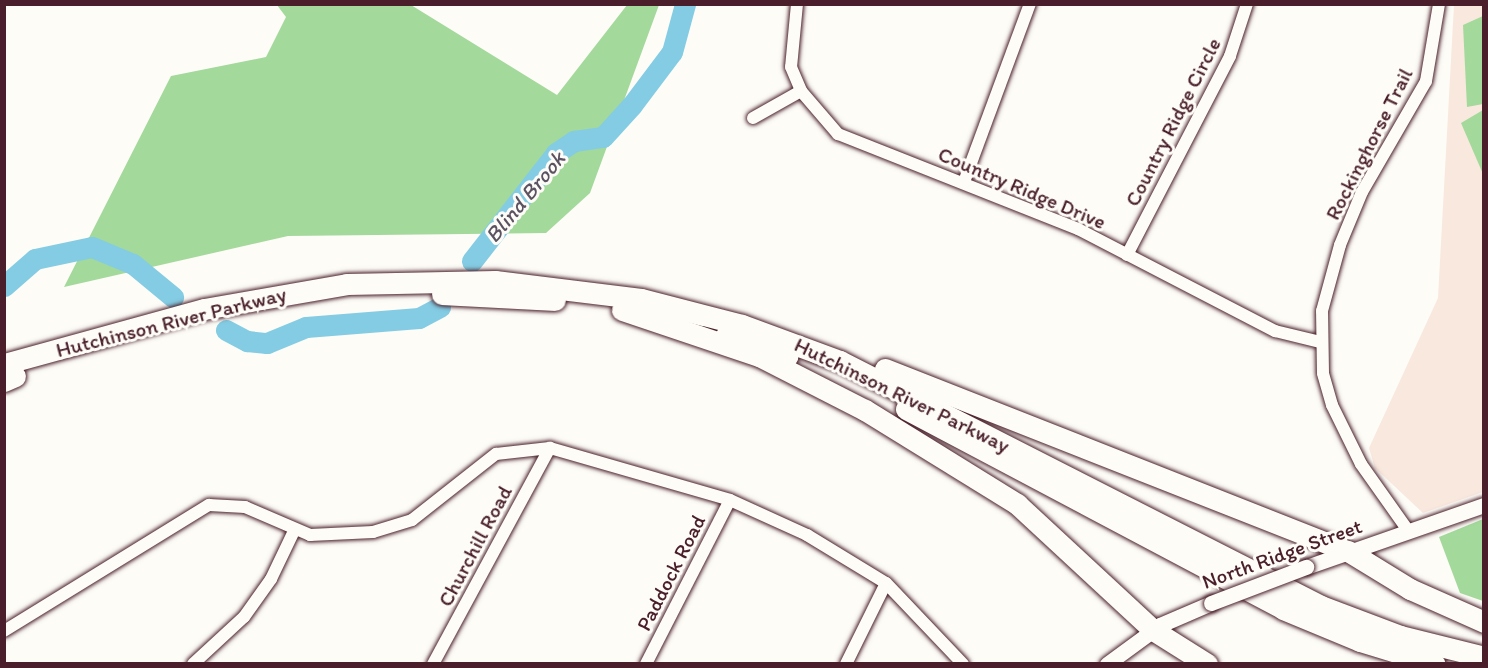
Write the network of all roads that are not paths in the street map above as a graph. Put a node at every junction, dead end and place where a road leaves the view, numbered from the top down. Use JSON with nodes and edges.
{"nodes":[{"id":1,"x":797,"y":4,"type":"edge"},
{"id":2,"x":1030,"y":4,"type":"edge"},
{"id":3,"x":1247,"y":4,"type":"edge"},
{"id":4,"x":1439,"y":4,"type":"edge"},
{"id":5,"x":801,"y":91,"type":"junction"},
{"id":6,"x":753,"y":118,"type":"dead end"},
{"id":7,"x":964,"y":182,"type":"junction"},
{"id":8,"x":1127,"y":255,"type":"junction"},
{"id":9,"x":622,"y":310,"type":"junction"},
{"id":10,"x":702,"y":313,"type":"junction"},
{"id":11,"x":1320,"y":342,"type":"junction"},
{"id":12,"x":7,"y":375,"type":"edge"},
{"id":13,"x":550,"y":448,"type":"junction"},
{"id":14,"x":730,"y":500,"type":"junction"},
{"id":15,"x":1484,"y":505,"type":"edge"},
{"id":16,"x":295,"y":529,"type":"junction"},
{"id":17,"x":1407,"y":529,"type":"junction"},
{"id":18,"x":1348,"y":551,"type":"junction"},
{"id":19,"x":886,"y":583,"type":"junction"},
{"id":20,"x":1484,"y":622,"type":"edge"},
{"id":21,"x":1153,"y":630,"type":"junction"},
{"id":22,"x":4,"y":631,"type":"edge"},
{"id":23,"x":1484,"y":657,"type":"edge"},
{"id":24,"x":193,"y":663,"type":"edge"},
{"id":25,"x":433,"y":663,"type":"edge"},
{"id":26,"x":646,"y":663,"type":"edge"},
{"id":27,"x":846,"y":663,"type":"edge"},
{"id":28,"x":963,"y":663,"type":"edge"},
{"id":29,"x":1107,"y":663,"type":"edge"},
{"id":30,"x":1207,"y":663,"type":"edge"},
{"id":31,"x":1435,"y":663,"type":"edge"}],
"edges":[{"from":1,"to":5,"type":"street","name":"Country Ridge Drive"},
{"from":2,"to":7,"type":"street"},
{"from":3,"to":8,"type":"street","name":"Country Ridge Circle"},
{"from":4,"to":11,"type":"street","name":"Rockinghorse Trail"},
{"from":5,"to":6,"type":"street"},
{"from":5,"to":7,"type":"street","name":"Country Ridge Drive"},
{"from":7,"to":8,"type":"street","name":"Country Ridge Drive"},
{"from":8,"to":11,"type":"street","name":"Country Ridge Drive"},
{"from":9,"to":12,"type":"highway","name":"Hutchinson River Parkway"},
{"from":9,"to":21,"type":"highway"},
{"from":9,"to":31,"type":"highway","name":"Hutchinson River Parkway"},
{"from":10,"to":12,"type":"highway","name":"Hutchinson River Parkway"},
{"from":10,"to":18,"type":"highway"},
{"from":10,"to":23,"type":"highway","name":"Hutchinson River Parkway"},
{"from":11,"to":17,"type":"street","name":"Rockinghorse Trail"},
{"from":13,"to":14,"type":"street"},
{"from":13,"to":16,"type":"street"},
{"from":13,"to":25,"type":"street","name":"Churchill Road"},
{"from":14,"to":19,"type":"street"},
{"from":14,"to":26,"type":"street","name":"Paddock Road"},
{"from":15,"to":17,"type":"street","name":"North Ridge Street"},
{"from":16,"to":22,"type":"street"},
{"from":16,"to":24,"type":"street"},
{"from":17,"to":18,"type":"street","name":"North Ridge Street"},
{"from":18,"to":20,"type":"highway"},
{"from":18,"to":21,"type":"street","name":"North Ridge Street","bridge":true},
{"from":19,"to":27,"type":"street"},
{"from":19,"to":28,"type":"street"},
{"from":21,"to":29,"type":"street","name":"North Ridge Street"},
{"from":21,"to":30,"type":"highway"}]}
